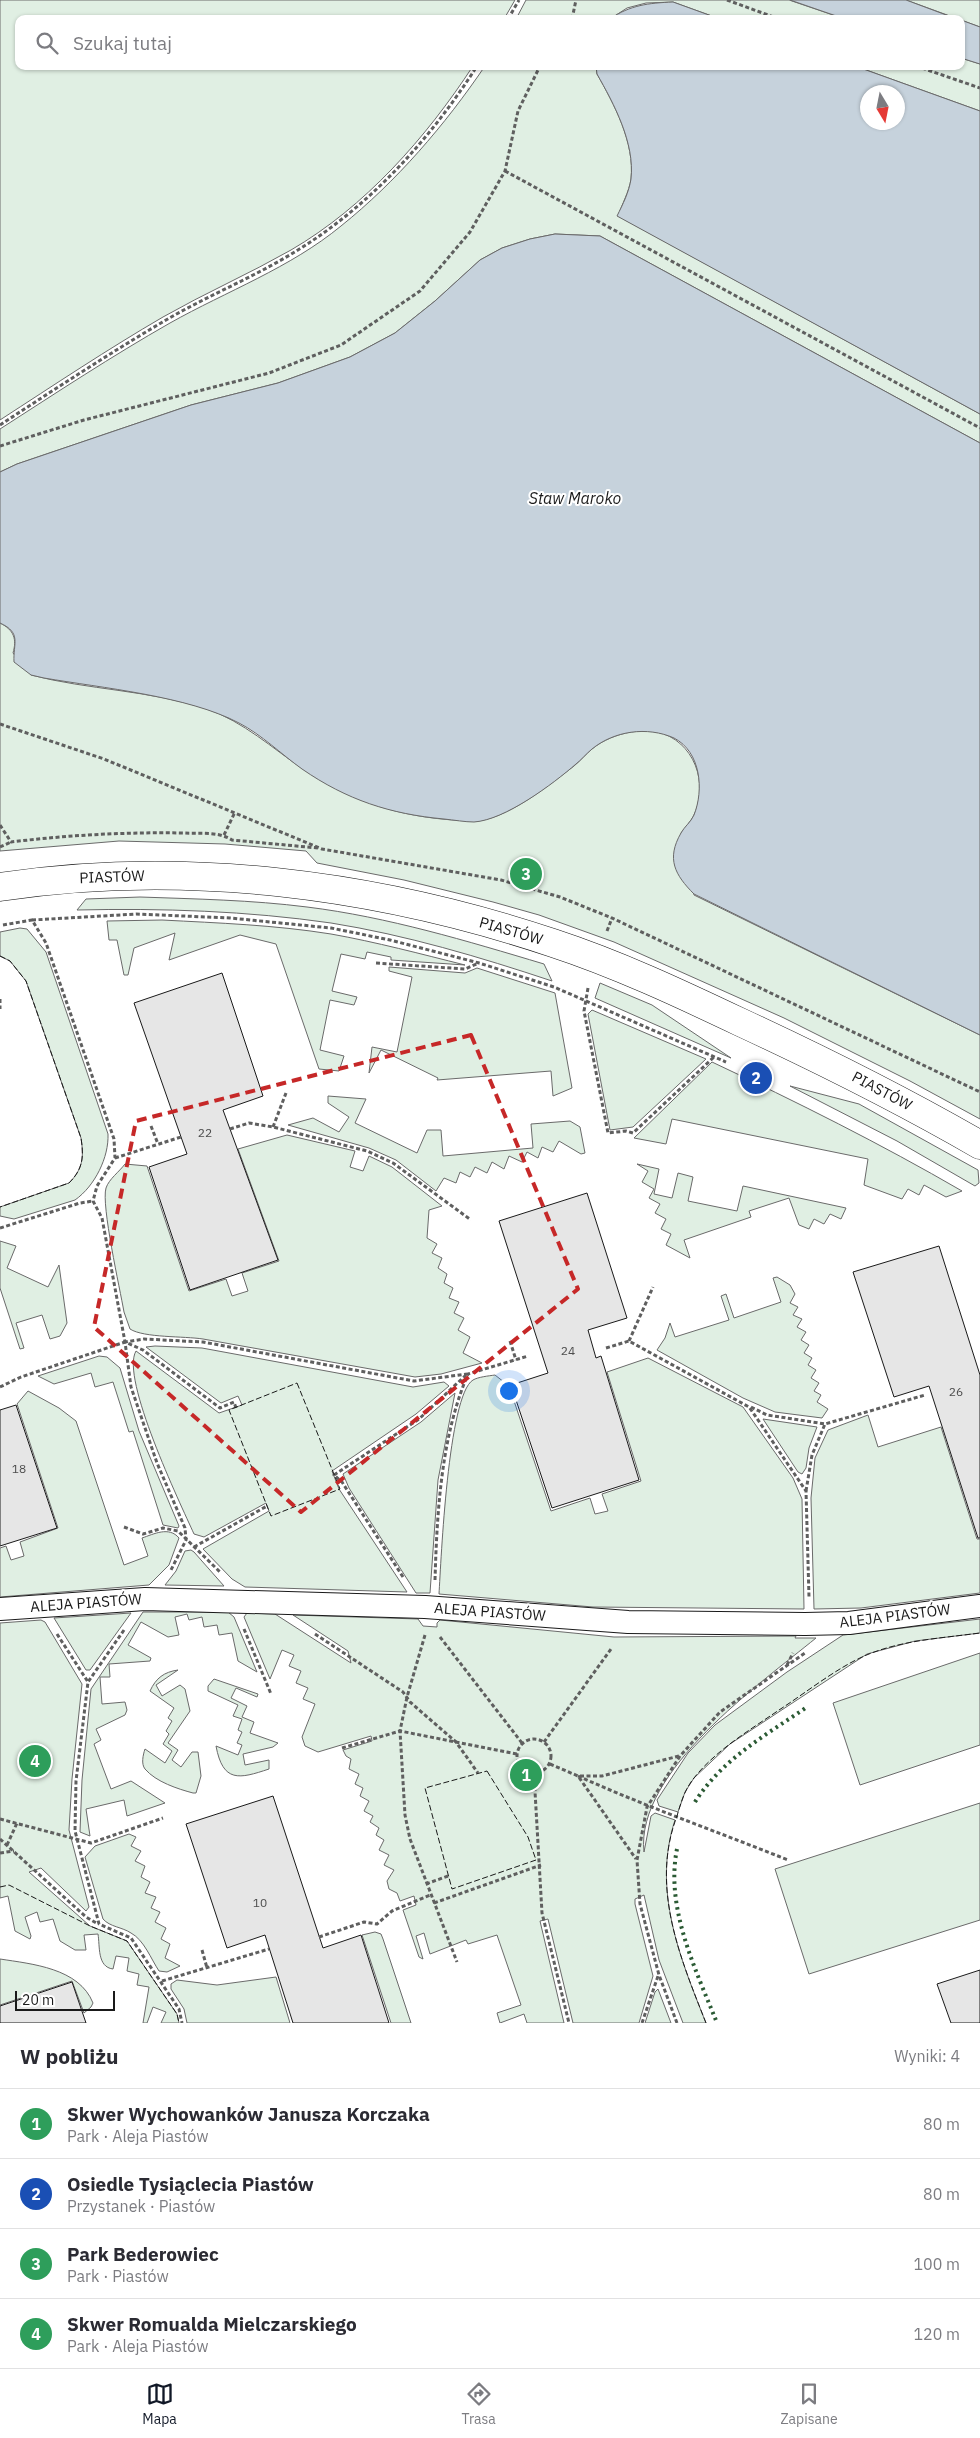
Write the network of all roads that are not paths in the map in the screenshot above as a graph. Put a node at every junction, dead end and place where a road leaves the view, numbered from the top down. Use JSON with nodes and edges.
{"nodes":[{"id":1,"x":0,"y":887,"type":"edge"},
{"id":2,"x":980,"y":1146,"type":"edge"},
{"id":3,"x":980,"y":1606,"type":"edge"},
{"id":4,"x":0,"y":1610,"type":"edge"}],
"edges":[{"from":1,"to":2,"type":"street","name":"PIASTÓW"},
{"from":3,"to":4,"type":"street","name":"ALEJA PIASTÓW"}]}
